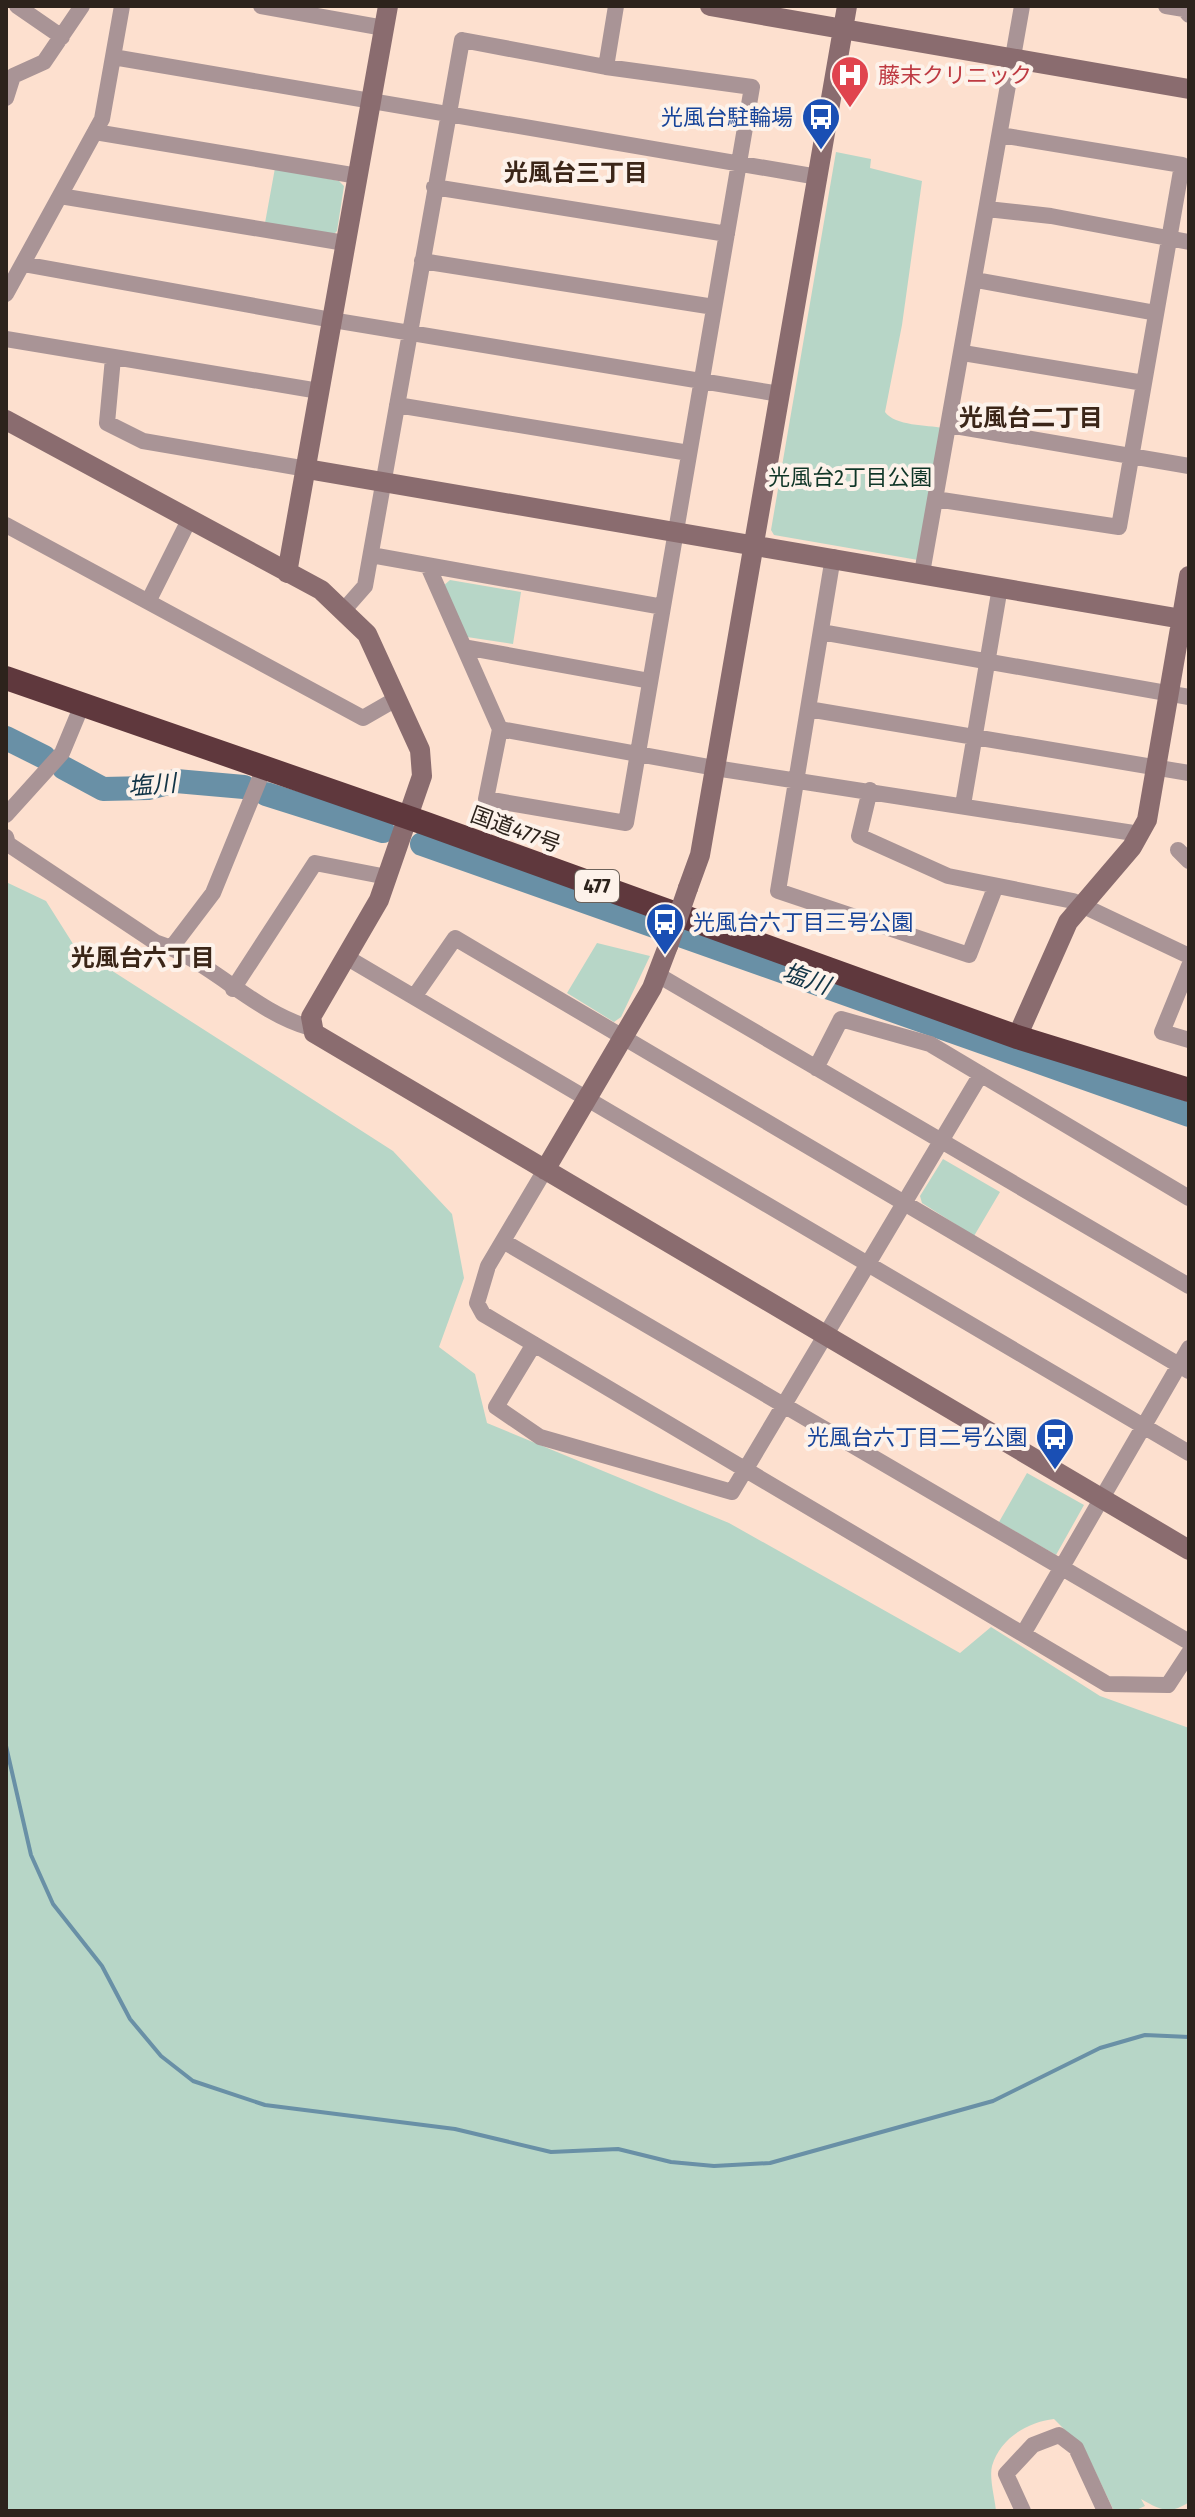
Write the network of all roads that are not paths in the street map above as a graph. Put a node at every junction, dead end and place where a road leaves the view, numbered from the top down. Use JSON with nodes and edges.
{"nodes":[{"id":1,"x":17,"y":6,"type":"edge"},
{"id":2,"x":82,"y":6,"type":"edge"},
{"id":3,"x":122,"y":6,"type":"edge"},
{"id":4,"x":261,"y":6,"type":"edge"},
{"id":5,"x":388,"y":6,"type":"edge"},
{"id":6,"x":616,"y":6,"type":"edge"},
{"id":7,"x":710,"y":6,"type":"edge"},
{"id":8,"x":847,"y":6,"type":"edge"},
{"id":9,"x":1022,"y":6,"type":"edge"},
{"id":10,"x":1166,"y":6,"type":"edge"},
{"id":11,"x":1189,"y":15,"type":"edge"},
{"id":12,"x":384,"y":28,"type":"junction"},
{"id":13,"x":843,"y":28,"type":"junction"},
{"id":14,"x":62,"y":37,"type":"junction"},
{"id":15,"x":113,"y":57,"type":"junction"},
{"id":16,"x":1013,"y":58,"type":"junction"},
{"id":17,"x":606,"y":67,"type":"junction"},
{"id":18,"x":1189,"y":89,"type":"edge"},
{"id":19,"x":6,"y":98,"type":"edge"},
{"id":20,"x":371,"y":100,"type":"junction"},
{"id":21,"x":446,"y":114,"type":"junction"},
{"id":22,"x":95,"y":132,"type":"junction"},
{"id":23,"x":1000,"y":135,"type":"junction"},
{"id":24,"x":737,"y":166,"type":"junction"},
{"id":25,"x":358,"y":176,"type":"junction"},
{"id":26,"x":818,"y":177,"type":"junction"},
{"id":27,"x":434,"y":187,"type":"junction"},
{"id":28,"x":60,"y":196,"type":"junction"},
{"id":29,"x":987,"y":209,"type":"junction"},
{"id":30,"x":727,"y":234,"type":"junction"},
{"id":31,"x":1170,"y":238,"type":"junction"},
{"id":32,"x":1189,"y":242,"type":"edge"},
{"id":33,"x":345,"y":243,"type":"junction"},
{"id":34,"x":422,"y":261,"type":"junction"},
{"id":35,"x":23,"y":264,"type":"junction"},
{"id":36,"x":976,"y":280,"type":"junction"},
{"id":37,"x":8,"y":285,"type":"edge"},
{"id":38,"x":714,"y":307,"type":"junction"},
{"id":39,"x":1156,"y":313,"type":"junction"},
{"id":40,"x":332,"y":320,"type":"junction"},
{"id":41,"x":408,"y":331,"type":"junction"},
{"id":42,"x":6,"y":339,"type":"edge"},
{"id":43,"x":963,"y":353,"type":"junction"},
{"id":44,"x":113,"y":358,"type":"junction"},
{"id":45,"x":702,"y":381,"type":"junction"},
{"id":46,"x":1144,"y":383,"type":"junction"},
{"id":47,"x":319,"y":391,"type":"junction"},
{"id":48,"x":780,"y":394,"type":"junction"},
{"id":49,"x":397,"y":405,"type":"junction"},
{"id":50,"x":6,"y":420,"type":"edge"},
{"id":51,"x":949,"y":425,"type":"junction"},
{"id":52,"x":689,"y":453,"type":"junction"},
{"id":53,"x":1131,"y":456,"type":"junction"},
{"id":54,"x":1189,"y":466,"type":"edge"},
{"id":55,"x":307,"y":469,"type":"junction"},
{"id":56,"x":384,"y":482,"type":"junction"},
{"id":57,"x":935,"y":499,"type":"junction"},
{"id":58,"x":189,"y":520,"type":"junction"},
{"id":59,"x":6,"y":525,"type":"edge"},
{"id":60,"x":676,"y":532,"type":"junction"},
{"id":61,"x":754,"y":546,"type":"junction"},
{"id":62,"x":371,"y":555,"type":"junction"},
{"id":63,"x":833,"y":557,"type":"junction"},
{"id":64,"x":428,"y":566,"type":"junction"},
{"id":65,"x":287,"y":573,"type":"junction"},
{"id":66,"x":922,"y":573,"type":"junction"},
{"id":67,"x":1189,"y":576,"type":"edge"},
{"id":68,"x":1000,"y":587,"type":"junction"},
{"id":69,"x":149,"y":600,"type":"junction"},
{"id":70,"x":663,"y":607,"type":"junction"},
{"id":71,"x":343,"y":611,"type":"junction"},
{"id":72,"x":1185,"y":620,"type":"edge"},
{"id":73,"x":821,"y":632,"type":"junction"},
{"id":74,"x":464,"y":647,"type":"junction"},
{"id":75,"x":987,"y":661,"type":"junction"},
{"id":76,"x":6,"y":678,"type":"edge"},
{"id":77,"x":650,"y":681,"type":"junction"},
{"id":78,"x":1180,"y":695,"type":"edge"},
{"id":79,"x":396,"y":699,"type":"junction"},
{"id":80,"x":82,"y":705,"type":"junction"},
{"id":81,"x":808,"y":709,"type":"junction"},
{"id":82,"x":500,"y":729,"type":"junction"},
{"id":83,"x":974,"y":737,"type":"junction"},
{"id":84,"x":638,"y":751,"type":"junction"},
{"id":85,"x":264,"y":768,"type":"junction"},
{"id":86,"x":715,"y":768,"type":"junction"},
{"id":87,"x":1156,"y":768,"type":"junction"},
{"id":88,"x":1189,"y":773,"type":"edge"},
{"id":89,"x":797,"y":778,"type":"junction"},
{"id":90,"x":870,"y":790,"type":"junction"},
{"id":91,"x":963,"y":805,"type":"junction"},
{"id":92,"x":6,"y":815,"type":"edge"},
{"id":93,"x":409,"y":819,"type":"junction"},
{"id":94,"x":1140,"y":834,"type":"junction"},
{"id":95,"x":6,"y":837,"type":"edge"},
{"id":96,"x":387,"y":877,"type":"junction"},
{"id":97,"x":995,"y":888,"type":"junction"},
{"id":98,"x":1082,"y":905,"type":"junction"},
{"id":99,"x":172,"y":947,"type":"junction"},
{"id":100,"x":1189,"y":956,"type":"edge"},
{"id":101,"x":346,"y":957,"type":"junction"},
{"id":102,"x":1189,"y":966,"type":"edge"},
{"id":103,"x":658,"y":975,"type":"junction"},
{"id":104,"x":233,"y":989,"type":"junction"},
{"id":105,"x":414,"y":997,"type":"junction"},
{"id":106,"x":311,"y":1028,"type":"junction"},
{"id":107,"x":623,"y":1037,"type":"junction"},
{"id":108,"x":1017,"y":1037,"type":"junction"},
{"id":109,"x":1189,"y":1040,"type":"edge"},
{"id":110,"x":816,"y":1068,"type":"junction"},
{"id":111,"x":981,"y":1074,"type":"junction"},
{"id":112,"x":1189,"y":1090,"type":"edge"},
{"id":113,"x":587,"y":1099,"type":"junction"},
{"id":114,"x":941,"y":1141,"type":"junction"},
{"id":115,"x":545,"y":1170,"type":"junction"},
{"id":116,"x":1189,"y":1198,"type":"edge"},
{"id":117,"x":904,"y":1203,"type":"junction"},
{"id":118,"x":503,"y":1241,"type":"junction"},
{"id":119,"x":868,"y":1264,"type":"junction"},
{"id":120,"x":1189,"y":1286,"type":"edge"},
{"id":121,"x":825,"y":1336,"type":"junction"},
{"id":122,"x":534,"y":1344,"type":"junction"},
{"id":123,"x":1189,"y":1348,"type":"edge"},
{"id":124,"x":1184,"y":1368,"type":"edge"},
{"id":125,"x":784,"y":1405,"type":"junction"},
{"id":126,"x":1143,"y":1426,"type":"junction"},
{"id":127,"x":1189,"y":1453,"type":"edge"},
{"id":128,"x":746,"y":1469,"type":"junction"},
{"id":129,"x":1102,"y":1498,"type":"junction"},
{"id":130,"x":1189,"y":1550,"type":"edge"},
{"id":131,"x":1062,"y":1567,"type":"junction"},
{"id":132,"x":1023,"y":1634,"type":"junction"},
{"id":133,"x":1189,"y":1642,"type":"edge"},
{"id":134,"x":1189,"y":1653,"type":"edge"},
{"id":135,"x":1023,"y":2511,"type":"edge"},
{"id":136,"x":1105,"y":2511,"type":"edge"}],
"edges":[{"from":1,"to":14,"type":"street"},
{"from":2,"to":14,"type":"street"},
{"from":3,"to":15,"type":"street"},
{"from":4,"to":12,"type":"street"},
{"from":5,"to":12,"type":"street"},
{"from":6,"to":17,"type":"street"},
{"from":7,"to":13,"type":"street"},
{"from":8,"to":13,"type":"street"},
{"from":9,"to":16,"type":"street"},
{"from":10,"to":11,"type":"street"},
{"from":12,"to":20,"type":"street"},
{"from":13,"to":16,"type":"street"},
{"from":13,"to":26,"type":"street"},
{"from":14,"to":19,"type":"street"},
{"from":15,"to":20,"type":"street"},
{"from":15,"to":22,"type":"street"},
{"from":16,"to":18,"type":"street"},
{"from":16,"to":23,"type":"street"},
{"from":17,"to":21,"type":"street"},
{"from":17,"to":24,"type":"street"},
{"from":20,"to":21,"type":"street"},
{"from":20,"to":25,"type":"street"},
{"from":21,"to":24,"type":"street"},
{"from":21,"to":27,"type":"street"},
{"from":22,"to":25,"type":"street"},
{"from":22,"to":28,"type":"street"},
{"from":23,"to":29,"type":"street"},
{"from":23,"to":31,"type":"street"},
{"from":24,"to":26,"type":"street"},
{"from":24,"to":30,"type":"street"},
{"from":25,"to":33,"type":"street"},
{"from":26,"to":48,"type":"street"},
{"from":27,"to":30,"type":"street"},
{"from":27,"to":34,"type":"street"},
{"from":28,"to":33,"type":"street"},
{"from":28,"to":35,"type":"street"},
{"from":29,"to":31,"type":"street"},
{"from":29,"to":36,"type":"street"},
{"from":30,"to":38,"type":"street"},
{"from":31,"to":32,"type":"street"},
{"from":31,"to":39,"type":"street"},
{"from":33,"to":40,"type":"street"},
{"from":34,"to":38,"type":"street"},
{"from":34,"to":41,"type":"street"},
{"from":35,"to":37,"type":"street"},
{"from":35,"to":40,"type":"street"},
{"from":36,"to":39,"type":"street"},
{"from":36,"to":43,"type":"street"},
{"from":38,"to":45,"type":"street"},
{"from":39,"to":46,"type":"street"},
{"from":40,"to":41,"type":"street"},
{"from":40,"to":47,"type":"street"},
{"from":41,"to":45,"type":"street"},
{"from":41,"to":49,"type":"street"},
{"from":42,"to":44,"type":"street"},
{"from":43,"to":46,"type":"street"},
{"from":43,"to":51,"type":"street"},
{"from":44,"to":47,"type":"street"},
{"from":44,"to":55,"type":"street"},
{"from":45,"to":48,"type":"street"},
{"from":45,"to":52,"type":"street"},
{"from":46,"to":53,"type":"street"},
{"from":47,"to":55,"type":"street"},
{"from":48,"to":61,"type":"street"},
{"from":49,"to":52,"type":"street"},
{"from":49,"to":56,"type":"street"},
{"from":50,"to":58,"type":"street"},
{"from":51,"to":53,"type":"street"},
{"from":51,"to":57,"type":"street"},
{"from":52,"to":60,"type":"street"},
{"from":53,"to":54,"type":"street"},
{"from":53,"to":57,"type":"street"},
{"from":55,"to":56,"type":"street"},
{"from":55,"to":65,"type":"street"},
{"from":56,"to":60,"type":"street"},
{"from":56,"to":62,"type":"street"},
{"from":57,"to":66,"type":"street"},
{"from":58,"to":65,"type":"street"},
{"from":58,"to":69,"type":"street"},
{"from":59,"to":69,"type":"street"},
{"from":60,"to":61,"type":"street"},
{"from":60,"to":70,"type":"street"},
{"from":61,"to":63,"type":"street"},
{"from":61,"to":86,"type":"street"},
{"from":62,"to":64,"type":"street"},
{"from":62,"to":71,"type":"street"},
{"from":63,"to":66,"type":"street"},
{"from":63,"to":73,"type":"street"},
{"from":64,"to":70,"type":"street"},
{"from":64,"to":74,"type":"street"},
{"from":65,"to":71,"type":"street"},
{"from":66,"to":68,"type":"street"},
{"from":67,"to":72,"type":"street"},
{"from":68,"to":72,"type":"street"},
{"from":68,"to":75,"type":"street"},
{"from":69,"to":79,"type":"street"},
{"from":70,"to":77,"type":"street"},
{"from":71,"to":79,"type":"street"},
{"from":72,"to":78,"type":"street"},
{"from":73,"to":75,"type":"street"},
{"from":73,"to":81,"type":"street"},
{"from":74,"to":77,"type":"street"},
{"from":74,"to":82,"type":"street"},
{"from":75,"to":78,"type":"street"},
{"from":75,"to":83,"type":"street"},
{"from":76,"to":80,"type":"highway","name":"国道477号","number":"477"},
{"from":77,"to":84,"type":"street"},
{"from":78,"to":87,"type":"street"},
{"from":79,"to":93,"type":"street"},
{"from":80,"to":85,"type":"highway","name":"国道477号","number":"477"},
{"from":80,"to":92,"type":"street"},
{"from":81,"to":83,"type":"street"},
{"from":81,"to":89,"type":"street"},
{"from":82,"to":84,"type":"street"},
{"from":82,"to":84,"type":"street"},
{"from":83,"to":87,"type":"street"},
{"from":83,"to":91,"type":"street"},
{"from":84,"to":86,"type":"street"},
{"from":85,"to":93,"type":"highway","name":"国道477号","number":"477"},
{"from":85,"to":99,"type":"street"},
{"from":86,"to":89,"type":"street"},
{"from":86,"to":103,"type":"street","bridge":true},
{"from":87,"to":88,"type":"street"},
{"from":87,"to":94,"type":"street"},
{"from":89,"to":90,"type":"street"},
{"from":89,"to":97,"type":"street"},
{"from":90,"to":91,"type":"street"},
{"from":90,"to":97,"type":"street"},
{"from":91,"to":94,"type":"street"},
{"from":93,"to":96,"type":"street"},
{"from":93,"to":108,"type":"highway","name":"国道477号","number":"477"},
{"from":94,"to":98,"type":"street"},
{"from":95,"to":99,"type":"street"},
{"from":96,"to":101,"type":"street"},
{"from":96,"to":104,"type":"street"},
{"from":97,"to":98,"type":"street"},
{"from":98,"to":100,"type":"street"},
{"from":98,"to":108,"type":"street"},
{"from":99,"to":104,"type":"street"},
{"from":101,"to":105,"type":"street"},
{"from":101,"to":106,"type":"street"},
{"from":102,"to":109,"type":"street"},
{"from":103,"to":107,"type":"street"},
{"from":103,"to":110,"type":"street"},
{"from":104,"to":106,"type":"street"},
{"from":105,"to":107,"type":"street"},
{"from":105,"to":113,"type":"street"},
{"from":106,"to":115,"type":"street"},
{"from":107,"to":113,"type":"street"},
{"from":107,"to":117,"type":"street"},
{"from":108,"to":112,"type":"highway","name":"国道477号","number":"477"},
{"from":110,"to":111,"type":"street"},
{"from":110,"to":114,"type":"street"},
{"from":111,"to":114,"type":"street"},
{"from":111,"to":116,"type":"street"},
{"from":113,"to":115,"type":"street"},
{"from":113,"to":119,"type":"street"},
{"from":114,"to":117,"type":"street"},
{"from":114,"to":120,"type":"street"},
{"from":115,"to":118,"type":"street"},
{"from":115,"to":121,"type":"street"},
{"from":117,"to":119,"type":"street"},
{"from":117,"to":124,"type":"street"},
{"from":118,"to":122,"type":"street"},
{"from":118,"to":125,"type":"street"},
{"from":119,"to":121,"type":"street"},
{"from":119,"to":126,"type":"street"},
{"from":121,"to":125,"type":"street"},
{"from":121,"to":129,"type":"street"},
{"from":122,"to":128,"type":"street"},
{"from":122,"to":128,"type":"street"},
{"from":123,"to":124,"type":"street"},
{"from":124,"to":126,"type":"street"},
{"from":125,"to":128,"type":"street"},
{"from":125,"to":131,"type":"street"},
{"from":126,"to":127,"type":"street"},
{"from":126,"to":129,"type":"street"},
{"from":128,"to":132,"type":"street"},
{"from":129,"to":130,"type":"street"},
{"from":129,"to":131,"type":"street"},
{"from":131,"to":132,"type":"street"},
{"from":131,"to":133,"type":"street"},
{"from":132,"to":134,"type":"street"},
{"from":135,"to":136,"type":"street"}]}
